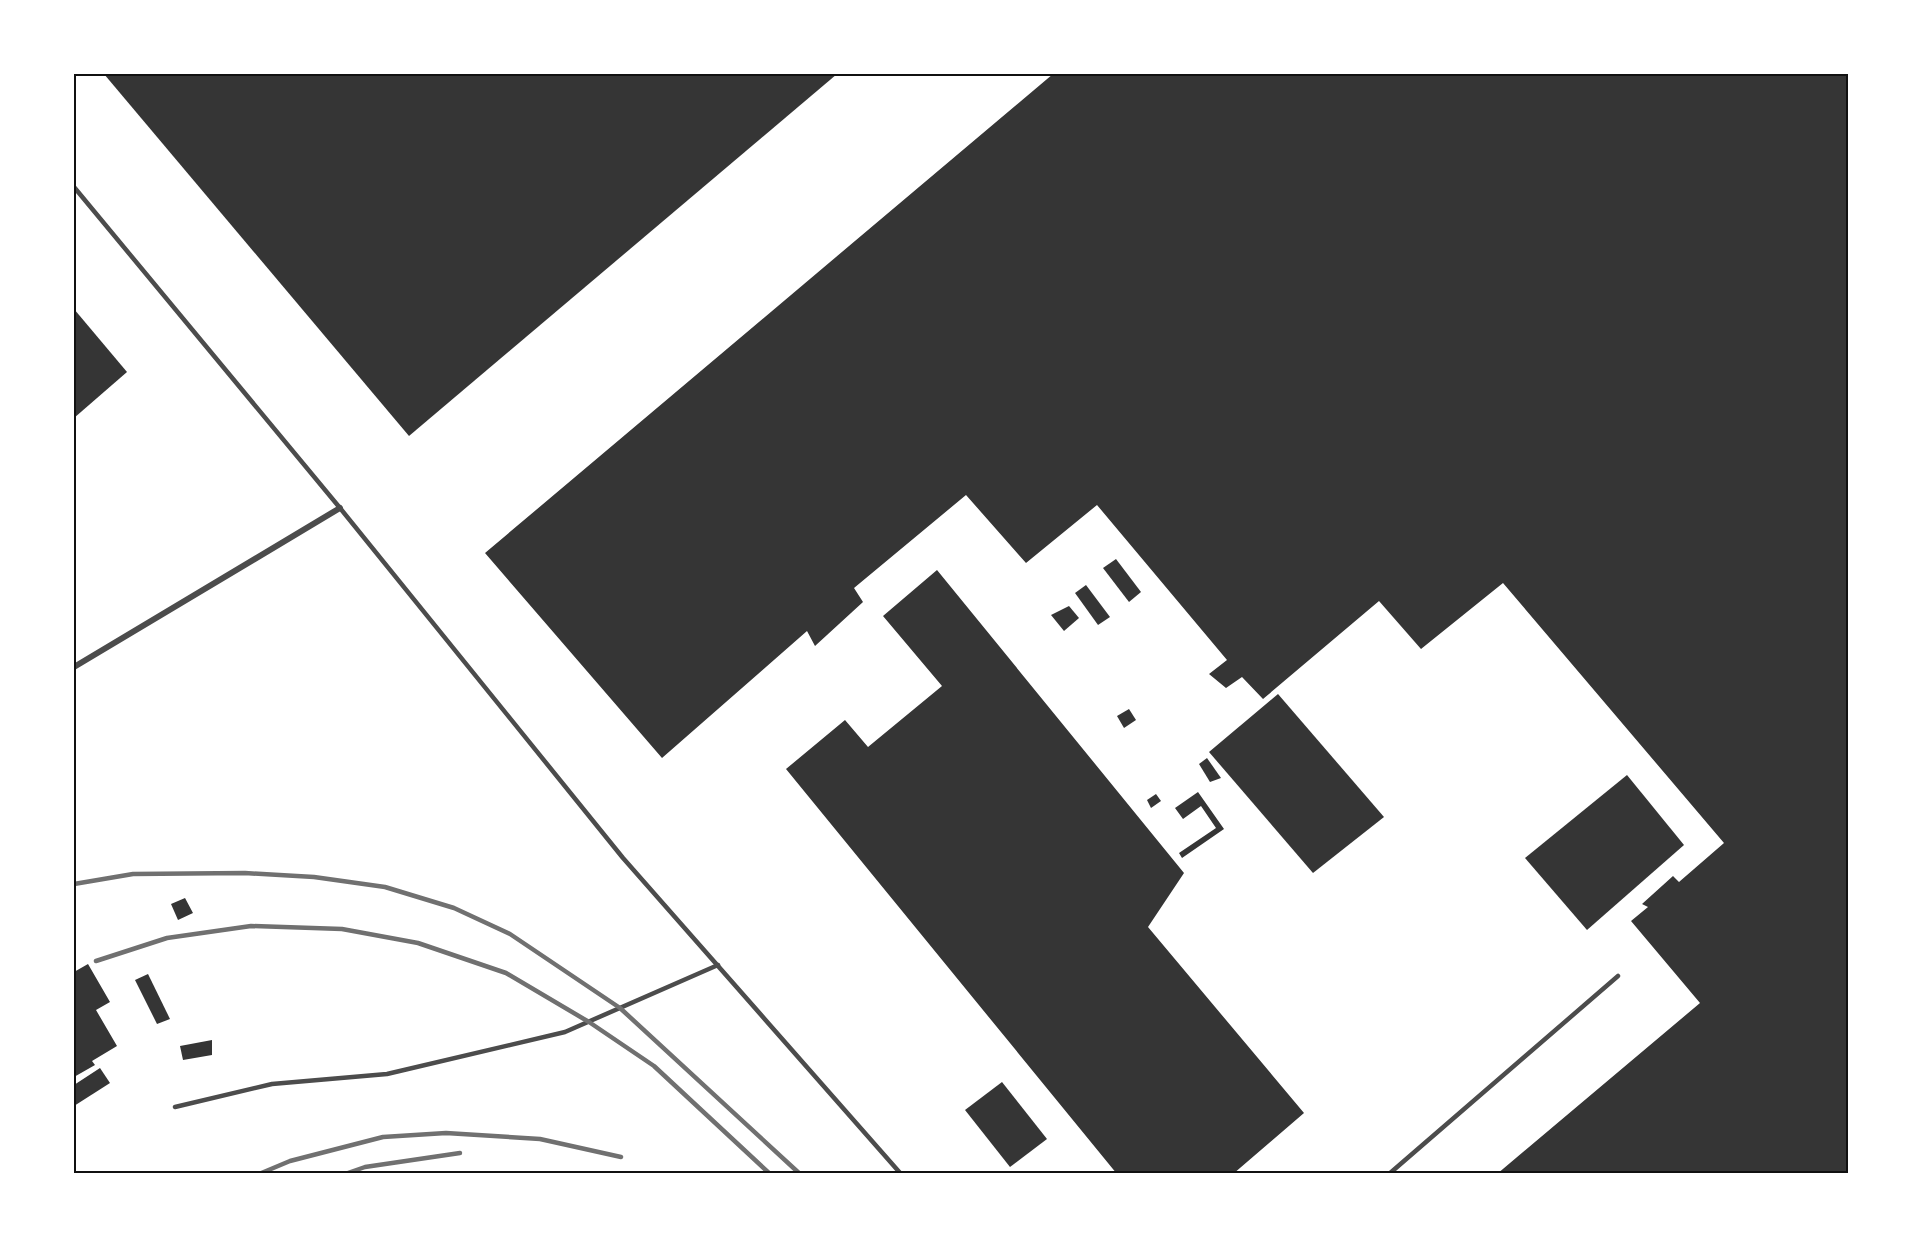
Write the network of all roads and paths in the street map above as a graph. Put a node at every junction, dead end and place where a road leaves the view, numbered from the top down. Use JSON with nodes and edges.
{"nodes":[{"id":1,"x":74,"y":187,"type":"edge"},
{"id":2,"x":340,"y":508,"type":"junction"},
{"id":3,"x":74,"y":667,"type":"edge"},
{"id":4,"x":718,"y":966,"type":"junction"},
{"id":5,"x":1618,"y":976,"type":"dead end"},
{"id":6,"x":175,"y":1107,"type":"dead end"},
{"id":7,"x":901,"y":1173,"type":"edge"},
{"id":8,"x":1389,"y":1173,"type":"edge"}],
"edges":[{"from":1,"to":2,"type":"lane"},
{"from":2,"to":3,"type":"street"},
{"from":2,"to":4,"type":"lane"},
{"from":4,"to":6,"type":"lane"},
{"from":4,"to":7,"type":"lane"},
{"from":5,"to":8,"type":"lane"}]}
